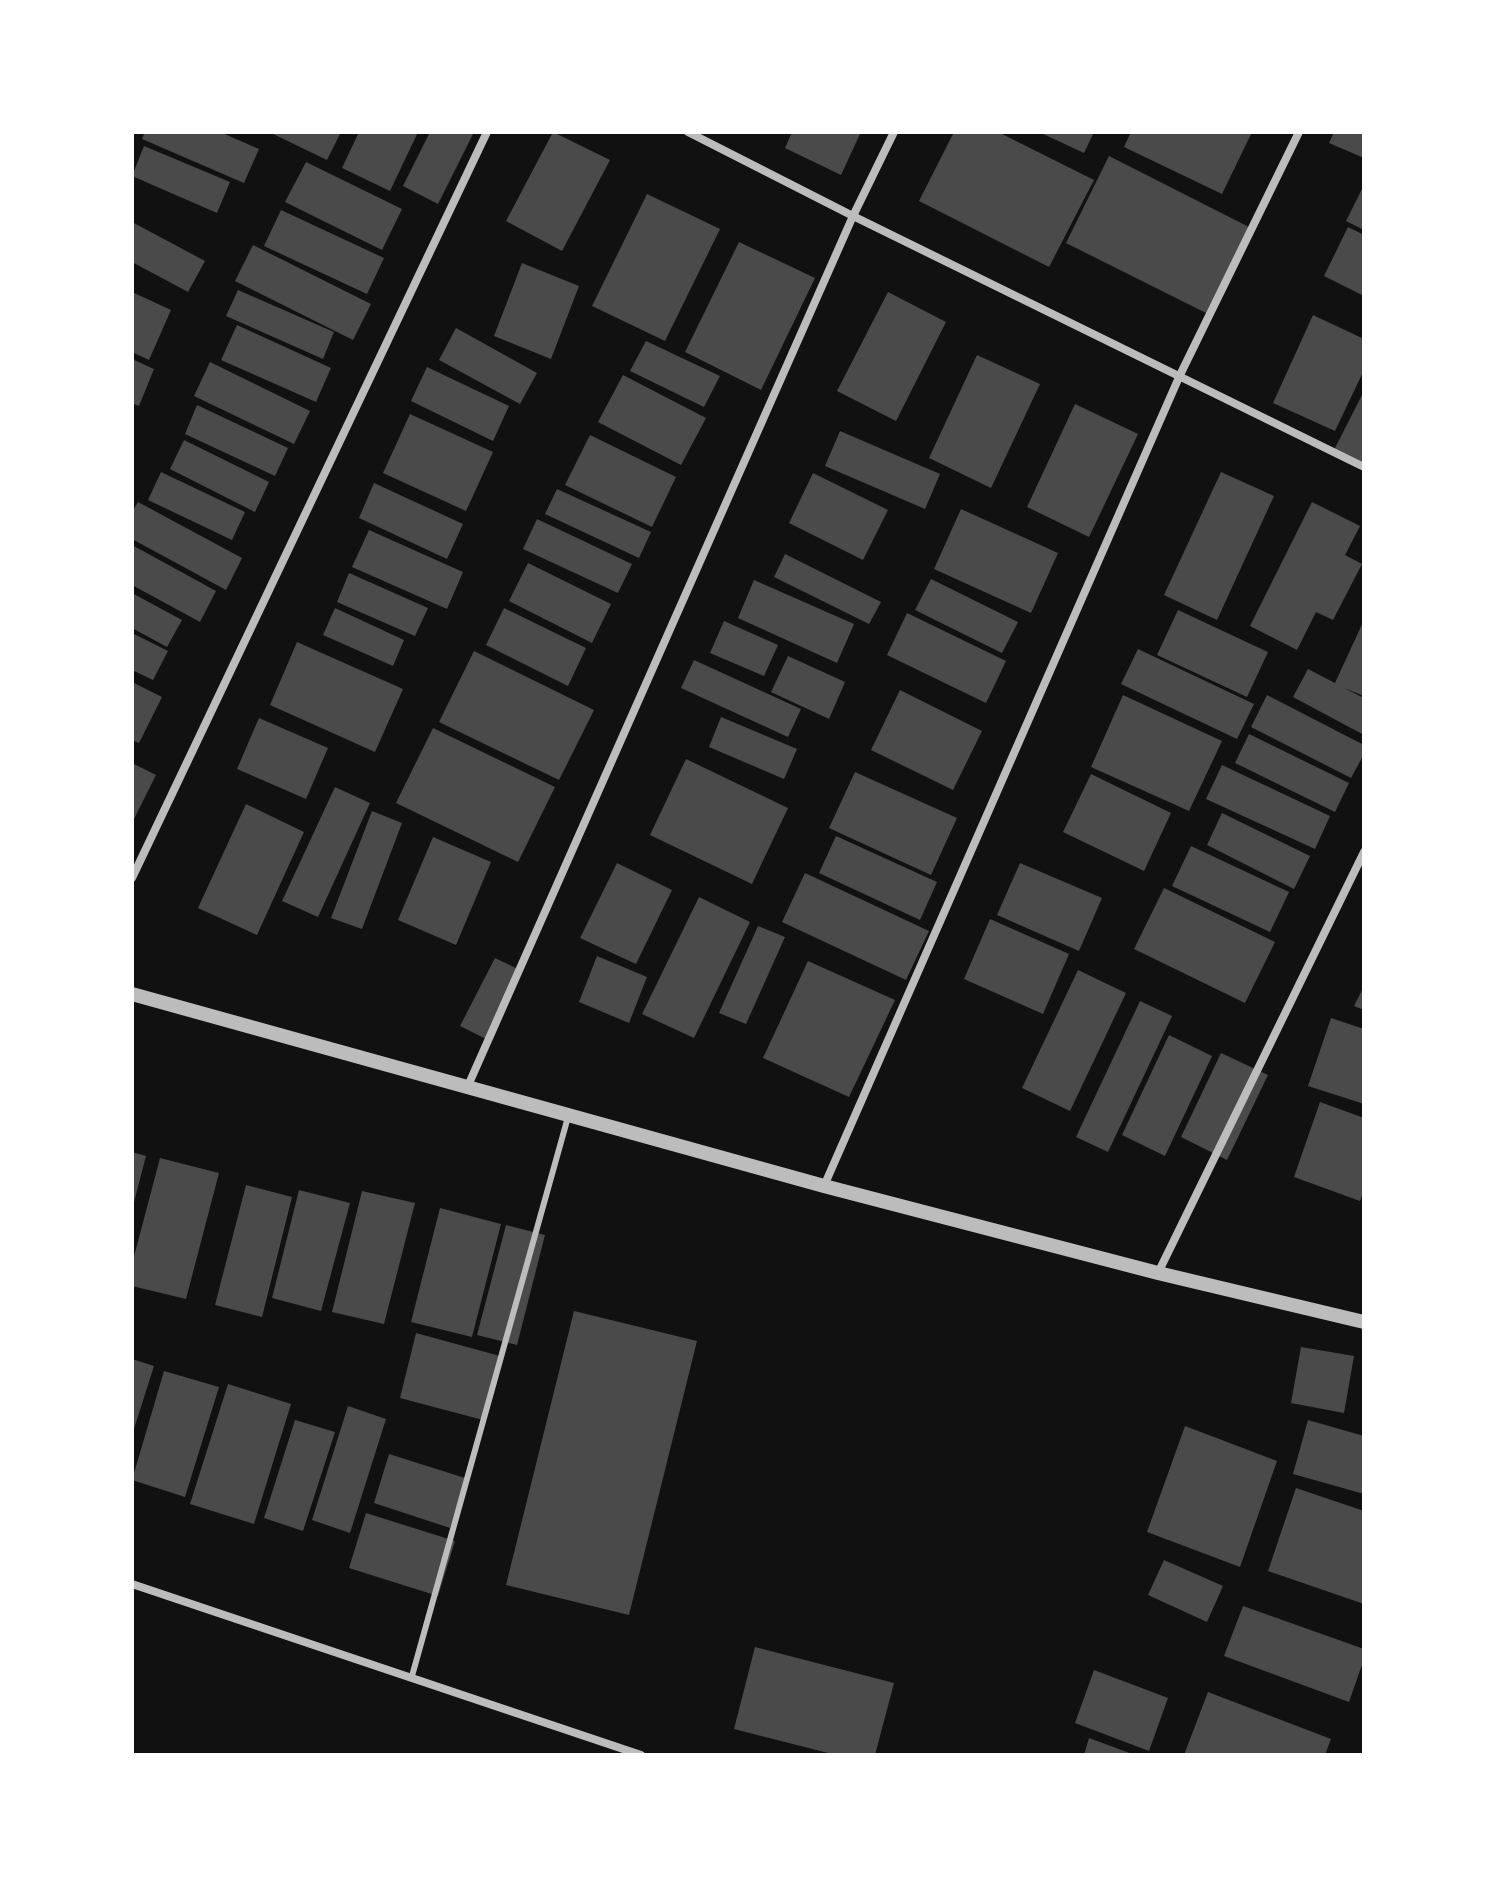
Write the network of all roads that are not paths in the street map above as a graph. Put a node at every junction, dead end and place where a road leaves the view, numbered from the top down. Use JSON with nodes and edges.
{"nodes":[{"id":1,"x":487,"y":132,"type":"edge"},
{"id":2,"x":688,"y":132,"type":"edge"},
{"id":3,"x":894,"y":132,"type":"edge"},
{"id":4,"x":1299,"y":132,"type":"edge"},
{"id":5,"x":853,"y":216,"type":"junction"},
{"id":6,"x":1180,"y":375,"type":"junction"},
{"id":7,"x":1364,"y":467,"type":"edge"},
{"id":8,"x":1364,"y":852,"type":"edge"},
{"id":9,"x":132,"y":878,"type":"edge"},
{"id":10,"x":132,"y":994,"type":"edge"},
{"id":11,"x":467,"y":1089,"type":"junction"},
{"id":12,"x":569,"y":1116,"type":"junction"},
{"id":13,"x":824,"y":1186,"type":"junction"},
{"id":14,"x":1158,"y":1273,"type":"junction"},
{"id":15,"x":1364,"y":1322,"type":"edge"},
{"id":16,"x":132,"y":1584,"type":"edge"},
{"id":17,"x":412,"y":1676,"type":"junction"},
{"id":18,"x":641,"y":1755,"type":"edge"}],
"edges":[{"from":1,"to":9,"type":"street"},
{"from":2,"to":5,"type":"street"},
{"from":3,"to":5,"type":"street"},
{"from":4,"to":6,"type":"street"},
{"from":5,"to":6,"type":"street"},
{"from":5,"to":11,"type":"street"},
{"from":6,"to":7,"type":"street"},
{"from":6,"to":13,"type":"street"},
{"from":8,"to":14,"type":"street"},
{"from":10,"to":11,"type":"street"},
{"from":11,"to":12,"type":"street"},
{"from":12,"to":13,"type":"street"},
{"from":12,"to":17,"type":"lane"},
{"from":13,"to":14,"type":"street"},
{"from":14,"to":15,"type":"street"},
{"from":16,"to":17,"type":"street"},
{"from":17,"to":18,"type":"street"}]}
